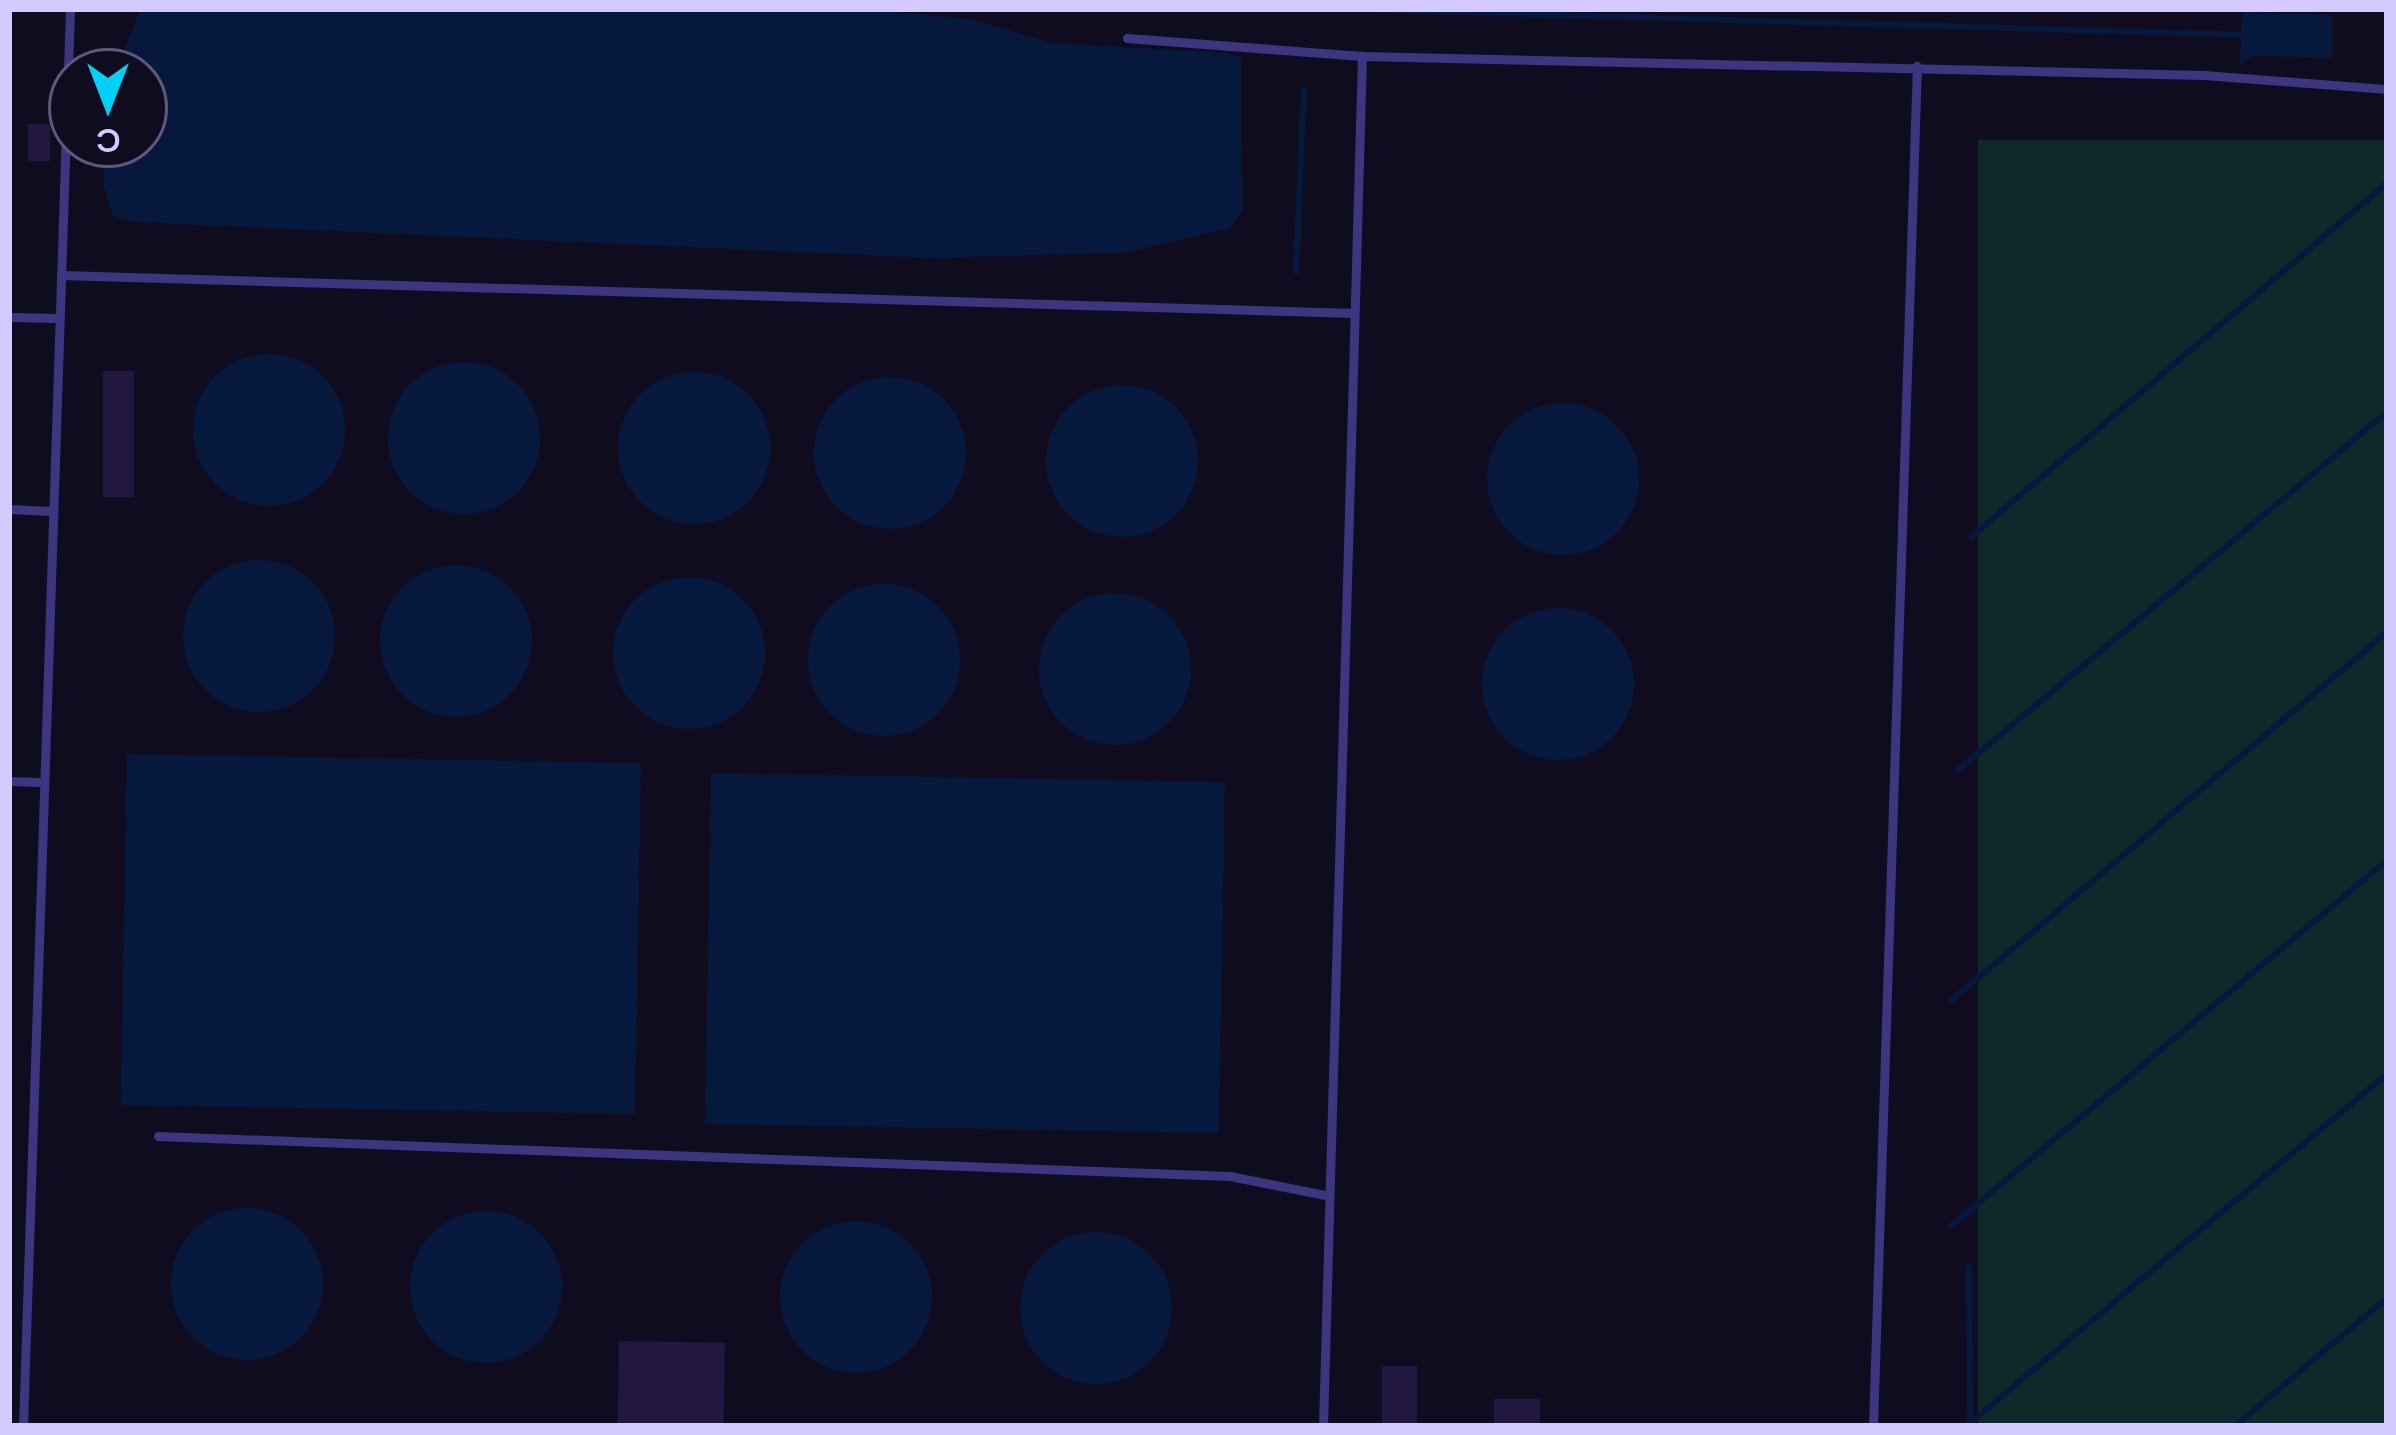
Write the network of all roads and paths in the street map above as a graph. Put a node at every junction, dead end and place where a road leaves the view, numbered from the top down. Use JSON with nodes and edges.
{"nodes":[{"id":1,"x":70,"y":9,"type":"edge"},
{"id":2,"x":1127,"y":38,"type":"dead end"},
{"id":3,"x":1362,"y":56,"type":"junction"},
{"id":4,"x":1917,"y":66,"type":"junction"},
{"id":5,"x":2387,"y":89,"type":"edge"},
{"id":6,"x":61,"y":274,"type":"junction"},
{"id":7,"x":1353,"y":313,"type":"junction"},
{"id":8,"x":9,"y":317,"type":"edge"},
{"id":9,"x":57,"y":318,"type":"junction"},
{"id":10,"x":9,"y":509,"type":"edge"},
{"id":11,"x":51,"y":511,"type":"junction"},
{"id":12,"x":9,"y":782,"type":"edge"},
{"id":13,"x":38,"y":782,"type":"junction"},
{"id":14,"x":158,"y":1136,"type":"dead end"},
{"id":15,"x":1329,"y":1196,"type":"junction"},
{"id":16,"x":23,"y":1426,"type":"edge"},
{"id":17,"x":1323,"y":1426,"type":"edge"},
{"id":18,"x":1873,"y":1426,"type":"edge"}],
"edges":[{"from":1,"to":6,"type":"lane"},
{"from":2,"to":3,"type":"lane"},
{"from":3,"to":4,"type":"lane"},
{"from":3,"to":7,"type":"lane"},
{"from":4,"to":5,"type":"lane"},
{"from":4,"to":18,"type":"lane"},
{"from":6,"to":7,"type":"lane"},
{"from":6,"to":9,"type":"lane"},
{"from":7,"to":15,"type":"lane"},
{"from":8,"to":9,"type":"lane"},
{"from":9,"to":11,"type":"lane"},
{"from":10,"to":11,"type":"lane"},
{"from":11,"to":13,"type":"lane"},
{"from":12,"to":13,"type":"lane"},
{"from":13,"to":16,"type":"lane"},
{"from":14,"to":15,"type":"lane"},
{"from":15,"to":17,"type":"lane"}]}
